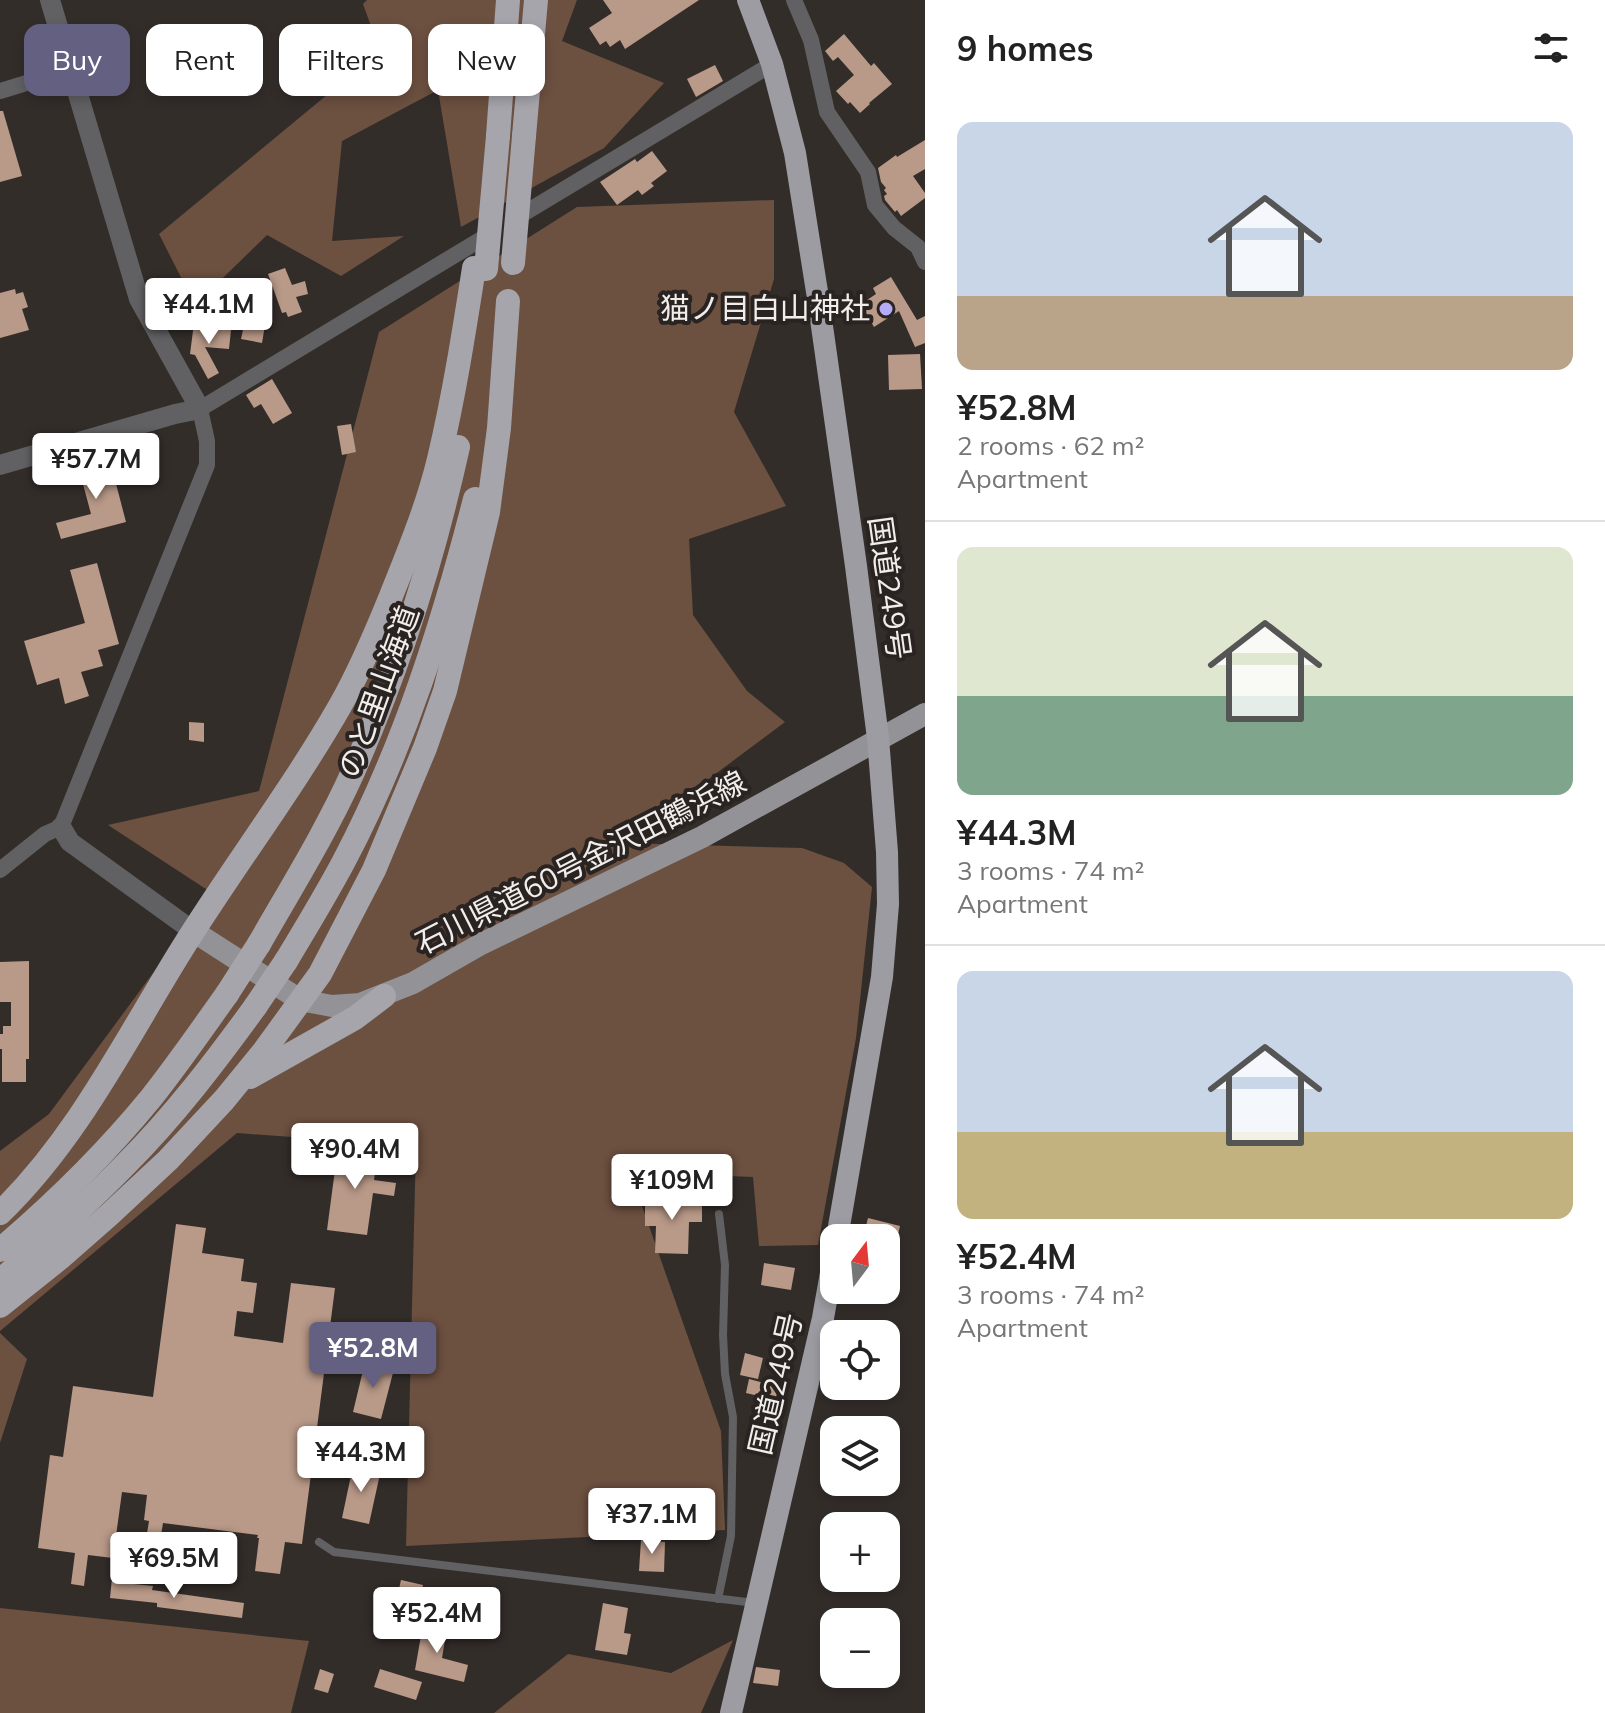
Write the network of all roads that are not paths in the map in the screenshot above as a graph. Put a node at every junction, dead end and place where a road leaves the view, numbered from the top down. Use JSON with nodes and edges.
{"nodes":[{"id":1,"x":50,"y":0,"type":"edge"},
{"id":2,"x":508,"y":0,"type":"edge"},
{"id":3,"x":536,"y":0,"type":"edge"},
{"id":4,"x":748,"y":0,"type":"edge"},
{"id":5,"x":794,"y":0,"type":"edge"},
{"id":6,"x":57,"y":24,"type":"edge"},
{"id":7,"x":772,"y":64,"type":"junction"},
{"id":8,"x":24,"y":84,"type":"edge"},
{"id":9,"x":0,"y":91,"type":"edge"},
{"id":10,"x":77,"y":96,"type":"edge"},
{"id":11,"x":925,"y":262,"type":"edge"},
{"id":12,"x":480,"y":269,"type":"junction"},
{"id":13,"x":508,"y":301,"type":"junction"},
{"id":14,"x":200,"y":409,"type":"junction"},
{"id":15,"x":0,"y":465,"type":"edge"},
{"id":16,"x":925,"y":714,"type":"edge"},
{"id":17,"x":878,"y":738,"type":"junction"},
{"id":18,"x":61,"y":827,"type":"junction"},
{"id":19,"x":0,"y":870,"type":"edge"},
{"id":20,"x":193,"y":931,"type":"junction"},
{"id":21,"x":384,"y":996,"type":"junction"},
{"id":22,"x":300,"y":1000,"type":"junction"},
{"id":23,"x":231,"y":1091,"type":"junction"},
{"id":24,"x":0,"y":1213,"type":"edge"},
{"id":25,"x":719,"y":1214,"type":"dead end"},
{"id":26,"x":839,"y":1224,"type":"edge"},
{"id":27,"x":0,"y":1250,"type":"edge"},
{"id":28,"x":0,"y":1281,"type":"edge"},
{"id":29,"x":825,"y":1304,"type":"edge"},
{"id":30,"x":0,"y":1306,"type":"edge"},
{"id":31,"x":319,"y":1542,"type":"dead end"},
{"id":32,"x":718,"y":1599,"type":"junction"},
{"id":33,"x":756,"y":1603,"type":"junction"},
{"id":34,"x":731,"y":1713,"type":"edge"}],
"edges":[{"from":1,"to":6,"type":"street"},
{"from":2,"to":12,"type":"highway","bridge":true},
{"from":3,"to":13,"type":"highway","name":"のと里山海道","bridge":true},
{"from":4,"to":7,"type":"highway","name":"国道249号"},
{"from":5,"to":11,"type":"street"},
{"from":7,"to":14,"type":"street"},
{"from":7,"to":17,"type":"highway","name":"国道249号"},
{"from":8,"to":9,"type":"street"},
{"from":10,"to":14,"type":"street"},
{"from":12,"to":20,"type":"highway"},
{"from":12,"to":27,"type":"highway","name":"のと里山海道","bridge":true},
{"from":13,"to":22,"type":"highway"},
{"from":13,"to":28,"type":"highway","name":"のと里山海道","bridge":true},
{"from":14,"to":15,"type":"street"},
{"from":14,"to":18,"type":"street"},
{"from":16,"to":17,"type":"main road","name":"石川県道60号金沢田鶴浜線"},
{"from":17,"to":21,"type":"main road","name":"石川県道60号金沢田鶴浜線"},
{"from":17,"to":26,"type":"highway","name":"国道249号"},
{"from":18,"to":19,"type":"street"},
{"from":18,"to":20,"type":"street"},
{"from":20,"to":22,"type":"main road"},
{"from":20,"to":24,"type":"highway"},
{"from":21,"to":22,"type":"main road","name":"石川県道60号金沢田鶴浜線"},
{"from":21,"to":23,"type":"highway"},
{"from":22,"to":23,"type":"highway"},
{"from":23,"to":30,"type":"highway"},
{"from":25,"to":32,"type":"lane"},
{"from":29,"to":33,"type":"highway","name":"国道249号"},
{"from":31,"to":32,"type":"lane"},
{"from":32,"to":33,"type":"lane"},
{"from":33,"to":34,"type":"highway","name":"国道249号"}]}
